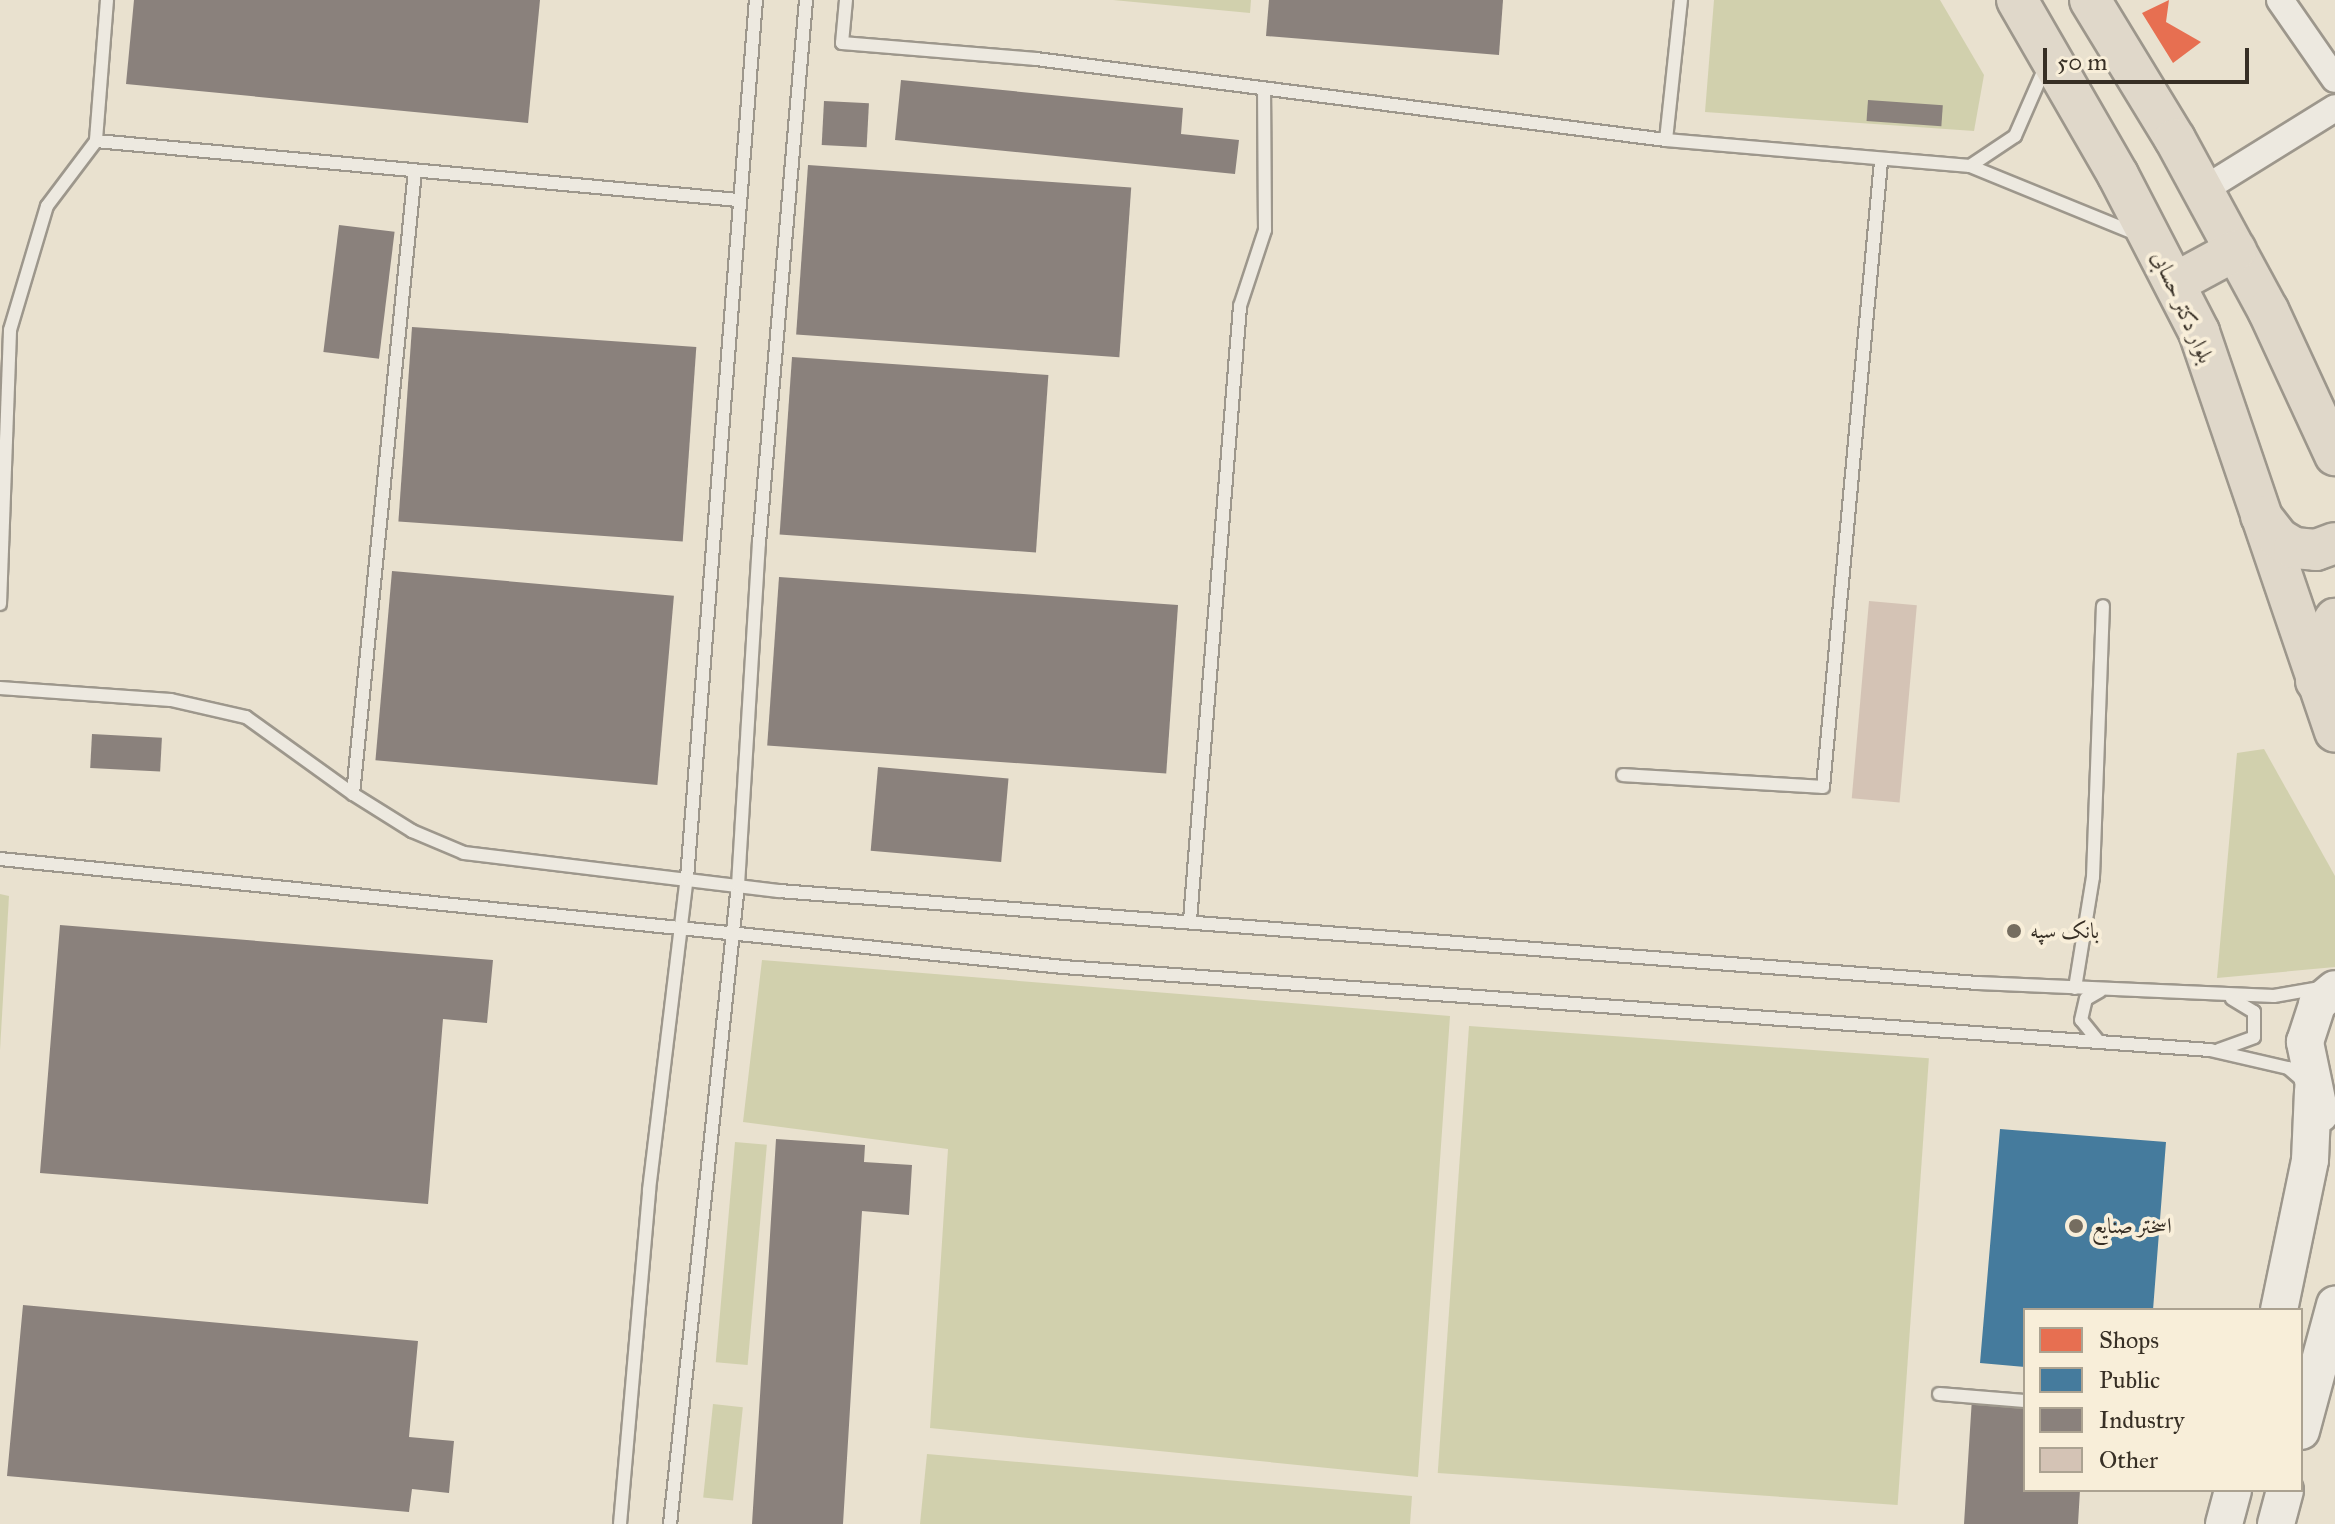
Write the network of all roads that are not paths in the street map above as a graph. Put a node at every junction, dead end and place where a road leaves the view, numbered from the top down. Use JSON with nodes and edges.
{"nodes":[{"id":1,"x":107,"y":0,"type":"edge"},
{"id":2,"x":756,"y":0,"type":"edge"},
{"id":3,"x":806,"y":0,"type":"edge"},
{"id":4,"x":846,"y":0,"type":"edge"},
{"id":5,"x":1681,"y":0,"type":"edge"},
{"id":6,"x":2017,"y":0,"type":"edge"},
{"id":7,"x":2090,"y":0,"type":"edge"},
{"id":8,"x":2280,"y":0,"type":"edge"},
{"id":9,"x":2050,"y":54,"type":"junction"},
{"id":10,"x":2335,"y":79,"type":"edge"},
{"id":11,"x":1264,"y":92,"type":"junction"},
{"id":12,"x":2335,"y":108,"type":"edge"},
{"id":13,"x":1666,"y":140,"type":"junction"},
{"id":14,"x":96,"y":141,"type":"junction"},
{"id":15,"x":1881,"y":162,"type":"junction"},
{"id":16,"x":1970,"y":166,"type":"junction"},
{"id":17,"x":415,"y":171,"type":"junction"},
{"id":18,"x":2203,"y":190,"type":"junction"},
{"id":19,"x":738,"y":200,"type":"junction"},
{"id":20,"x":2155,"y":243,"type":"junction"},
{"id":21,"x":2236,"y":250,"type":"junction"},
{"id":22,"x":2175,"y":283,"type":"junction"},
{"id":23,"x":2335,"y":455,"type":"edge"},
{"id":24,"x":2257,"y":509,"type":"junction"},
{"id":25,"x":2335,"y":543,"type":"edge"},
{"id":26,"x":0,"y":604,"type":"edge"},
{"id":27,"x":2103,"y":606,"type":"dead end"},
{"id":28,"x":2335,"y":619,"type":"edge"},
{"id":29,"x":2316,"y":681,"type":"junction"},
{"id":30,"x":0,"y":688,"type":"edge"},
{"id":31,"x":2335,"y":732,"type":"edge"},
{"id":32,"x":1623,"y":775,"type":"dead end"},
{"id":33,"x":353,"y":794,"type":"junction"},
{"id":34,"x":0,"y":859,"type":"edge"},
{"id":35,"x":687,"y":878,"type":"junction"},
{"id":36,"x":738,"y":885,"type":"junction"},
{"id":37,"x":1190,"y":920,"type":"junction"},
{"id":38,"x":679,"y":927,"type":"junction"},
{"id":39,"x":731,"y":933,"type":"junction"},
{"id":40,"x":2335,"y":987,"type":"edge"},
{"id":41,"x":2075,"y":988,"type":"junction"},
{"id":42,"x":2100,"y":991,"type":"junction"},
{"id":43,"x":2216,"y":994,"type":"junction"},
{"id":44,"x":2099,"y":1042,"type":"junction"},
{"id":45,"x":2216,"y":1051,"type":"junction"},
{"id":46,"x":2313,"y":1090,"type":"junction"},
{"id":47,"x":2335,"y":1143,"type":"edge"},
{"id":48,"x":2335,"y":1305,"type":"edge"},
{"id":49,"x":2279,"y":1308,"type":"edge"},
{"id":50,"x":1939,"y":1394,"type":"dead end"},
{"id":51,"x":2023,"y":1401,"type":"edge"},
{"id":52,"x":2303,"y":1424,"type":"edge"},
{"id":53,"x":2232,"y":1492,"type":"edge"},
{"id":54,"x":2284,"y":1492,"type":"edge"},
{"id":55,"x":620,"y":1524,"type":"edge"},
{"id":56,"x":670,"y":1524,"type":"edge"},
{"id":57,"x":2224,"y":1524,"type":"edge"},
{"id":58,"x":2276,"y":1524,"type":"edge"}],
"edges":[{"from":1,"to":14,"type":"lane"},
{"from":2,"to":19,"type":"lane"},
{"from":3,"to":36,"type":"lane"},
{"from":4,"to":11,"type":"lane"},
{"from":5,"to":13,"type":"lane"},
{"from":6,"to":9,"type":"main road","name":"بلوار دکتر حسابی"},
{"from":7,"to":18,"type":"main road"},
{"from":8,"to":10,"type":"street"},
{"from":9,"to":16,"type":"lane"},
{"from":9,"to":20,"type":"main road","name":"بلوار دکتر حسابی"},
{"from":11,"to":13,"type":"lane"},
{"from":11,"to":37,"type":"lane"},
{"from":12,"to":18,"type":"street"},
{"from":13,"to":15,"type":"lane"},
{"from":14,"to":17,"type":"lane"},
{"from":14,"to":26,"type":"lane"},
{"from":15,"to":16,"type":"lane"},
{"from":15,"to":32,"type":"lane"},
{"from":16,"to":20,"type":"lane"},
{"from":17,"to":19,"type":"lane"},
{"from":17,"to":33,"type":"lane"},
{"from":18,"to":21,"type":"main road"},
{"from":19,"to":35,"type":"lane"},
{"from":20,"to":22,"type":"main road","name":"بلوار دکتر حسابی"},
{"from":21,"to":22,"type":"main road"},
{"from":21,"to":23,"type":"main road"},
{"from":22,"to":24,"type":"main road","name":"بلوار دکتر حسابی"},
{"from":24,"to":25,"type":"main road"},
{"from":24,"to":29,"type":"main road","name":"بلوار دکتر حسابی"},
{"from":27,"to":41,"type":"lane"},
{"from":28,"to":29,"type":"main road"},
{"from":29,"to":31,"type":"main road","name":"بلوار دکتر حسابی"},
{"from":30,"to":33,"type":"lane"},
{"from":33,"to":35,"type":"lane"},
{"from":34,"to":38,"type":"lane"},
{"from":35,"to":36,"type":"lane"},
{"from":35,"to":38,"type":"lane"},
{"from":36,"to":37,"type":"lane"},
{"from":36,"to":39,"type":"lane"},
{"from":37,"to":41,"type":"lane"},
{"from":38,"to":39,"type":"lane"},
{"from":38,"to":55,"type":"lane"},
{"from":39,"to":44,"type":"lane"},
{"from":39,"to":56,"type":"lane"},
{"from":40,"to":43,"type":"lane"},
{"from":40,"to":46,"type":"street"},
{"from":41,"to":42,"type":"lane"},
{"from":42,"to":43,"type":"lane"},
{"from":42,"to":44,"type":"lane"},
{"from":43,"to":45,"type":"lane"},
{"from":44,"to":45,"type":"lane"},
{"from":45,"to":46,"type":"lane"},
{"from":46,"to":47,"type":"street"},
{"from":46,"to":49,"type":"street"},
{"from":48,"to":52,"type":"street"},
{"from":50,"to":51,"type":"lane"},
{"from":53,"to":57,"type":"street"},
{"from":54,"to":58,"type":"street"}]}
